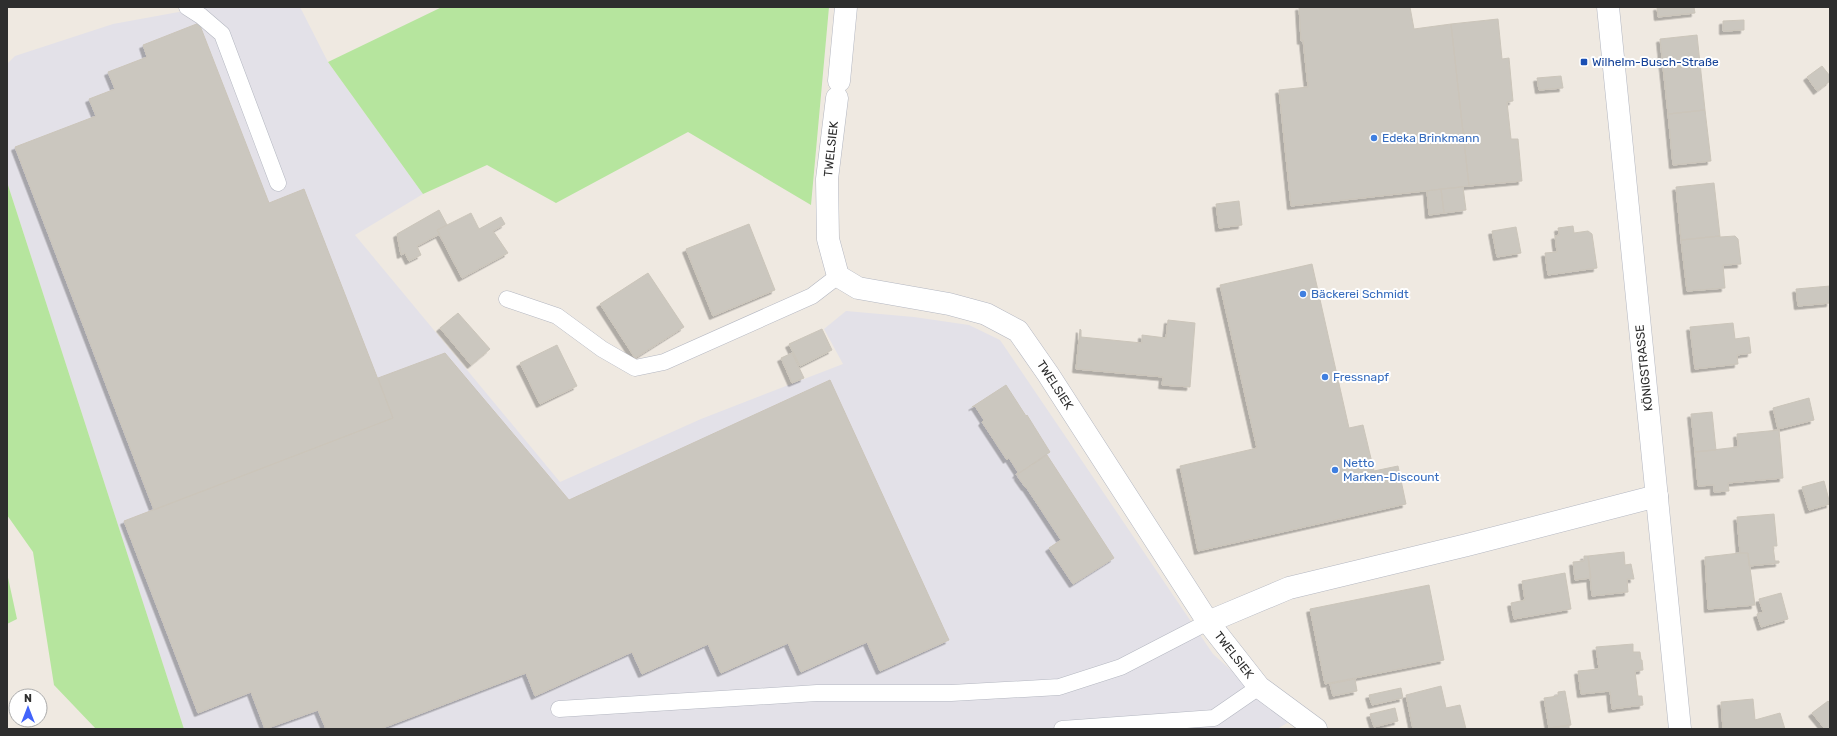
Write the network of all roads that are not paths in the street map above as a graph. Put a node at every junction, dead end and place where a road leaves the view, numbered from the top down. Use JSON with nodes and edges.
{"nodes":[{"id":1,"x":187,"y":7,"type":"edge"},
{"id":2,"x":846,"y":7,"type":"edge"},
{"id":3,"x":1608,"y":7,"type":"edge"},
{"id":4,"x":278,"y":183,"type":"dead end"},
{"id":5,"x":838,"y":276,"type":"junction"},
{"id":6,"x":507,"y":299,"type":"dead end"},
{"id":7,"x":1657,"y":496,"type":"junction"},
{"id":8,"x":1208,"y":622,"type":"junction"},
{"id":9,"x":1259,"y":687,"type":"junction"},
{"id":10,"x":559,"y":709,"type":"dead end"},
{"id":11,"x":1062,"y":729,"type":"edge"},
{"id":12,"x":1316,"y":729,"type":"edge"},
{"id":13,"x":1680,"y":729,"type":"edge"}],
"edges":[{"from":1,"to":4,"type":"lane"},
{"from":2,"to":5,"type":"street","name":"TWELSIEK"},
{"from":3,"to":7,"type":"street","name":"KÖNIGSTRASSE"},
{"from":5,"to":6,"type":"lane"},
{"from":5,"to":8,"type":"street","name":"TWELSIEK"},
{"from":7,"to":8,"type":"street"},
{"from":7,"to":13,"type":"street","name":"KÖNIGSTRASSE"},
{"from":8,"to":9,"type":"street","name":"TWELSIEK"},
{"from":8,"to":10,"type":"lane"},
{"from":9,"to":11,"type":"lane"},
{"from":9,"to":12,"type":"street","name":"TWELSIEK"}]}
